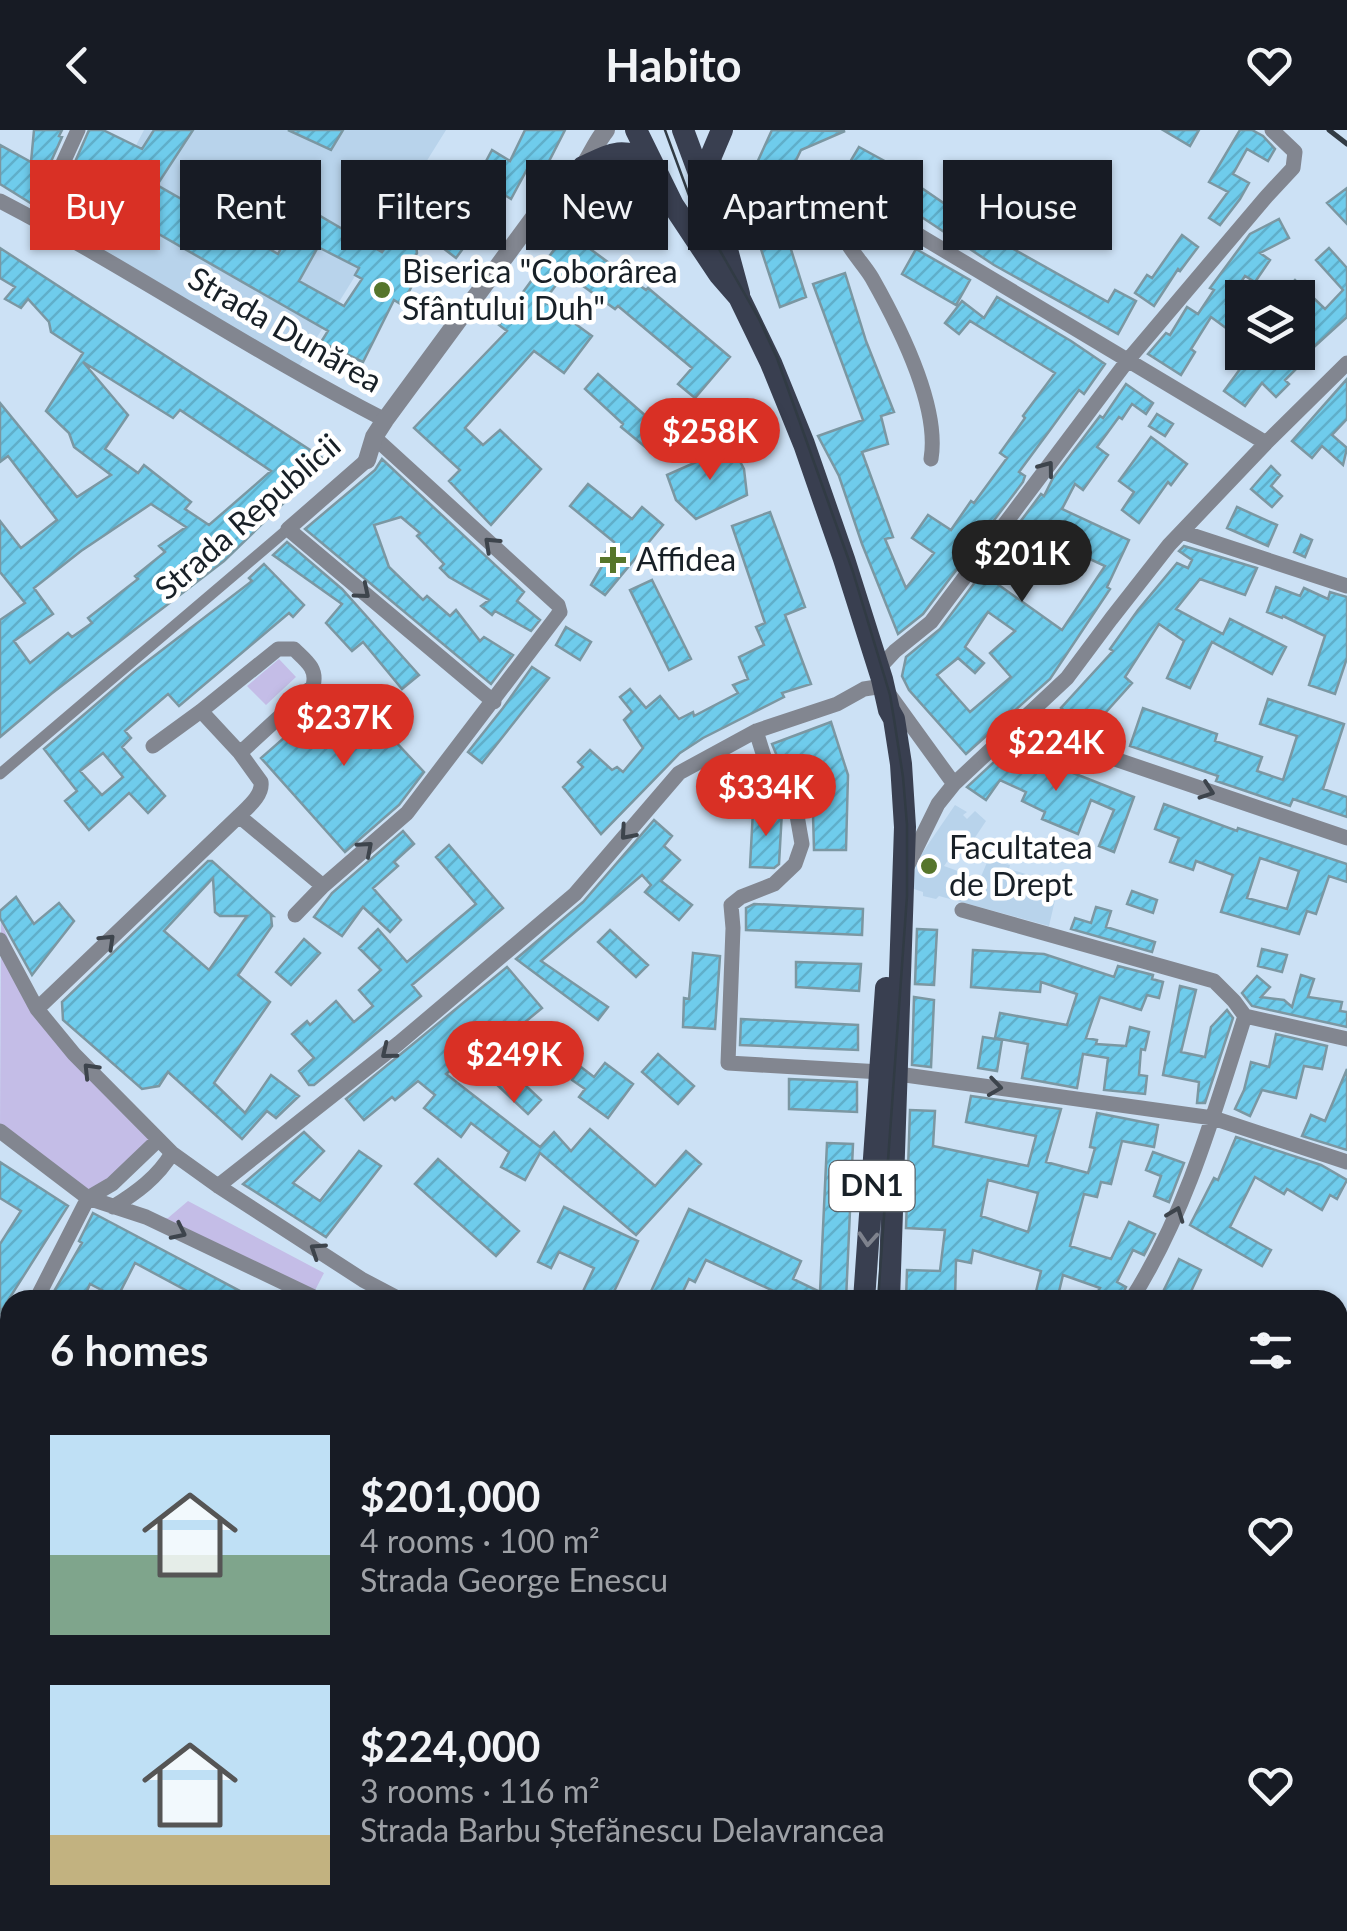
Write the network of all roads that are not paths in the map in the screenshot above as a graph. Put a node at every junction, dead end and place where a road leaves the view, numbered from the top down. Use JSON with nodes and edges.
{"nodes":[{"id":1,"x":78,"y":130,"type":"edge"},
{"id":2,"x":606,"y":130,"type":"edge"},
{"id":3,"x":636,"y":130,"type":"edge"},
{"id":4,"x":683,"y":130,"type":"edge"},
{"id":5,"x":722,"y":130,"type":"edge"},
{"id":6,"x":1278,"y":135,"type":"edge"},
{"id":7,"x":64,"y":160,"type":"edge"},
{"id":8,"x":587,"y":160,"type":"edge"},
{"id":9,"x":599,"y":160,"type":"edge"},
{"id":10,"x":646,"y":160,"type":"edge"},
{"id":11,"x":649,"y":160,"type":"edge"},
{"id":12,"x":694,"y":160,"type":"edge"},
{"id":13,"x":711,"y":160,"type":"edge"},
{"id":14,"x":668,"y":194,"type":"edge"},
{"id":15,"x":0,"y":201,"type":"edge"},
{"id":16,"x":30,"y":217,"type":"edge"},
{"id":17,"x":526,"y":228,"type":"edge"},
{"id":18,"x":92,"y":250,"type":"edge"},
{"id":19,"x":727,"y":250,"type":"edge"},
{"id":20,"x":739,"y":297,"type":"junction"},
{"id":21,"x":1128,"y":360,"type":"junction"},
{"id":22,"x":1347,"y":363,"type":"edge"},
{"id":23,"x":385,"y":420,"type":"junction"},
{"id":24,"x":374,"y":437,"type":"junction"},
{"id":25,"x":1266,"y":443,"type":"junction"},
{"id":26,"x":932,"y":459,"type":"dead end"},
{"id":27,"x":367,"y":460,"type":"joint"},
{"id":28,"x":288,"y":529,"type":"junction"},
{"id":29,"x":1182,"y":532,"type":"junction"},
{"id":30,"x":1347,"y":586,"type":"edge"},
{"id":31,"x":882,"y":683,"type":"junction"},
{"id":32,"x":494,"y":702,"type":"junction"},
{"id":33,"x":889,"y":710,"type":"junction"},
{"id":34,"x":202,"y":711,"type":"junction"},
{"id":35,"x":1015,"y":725,"type":"junction"},
{"id":36,"x":756,"y":731,"type":"junction"},
{"id":37,"x":153,"y":746,"type":"dead end"},
{"id":38,"x":240,"y":752,"type":"junction"},
{"id":39,"x":0,"y":774,"type":"edge"},
{"id":40,"x":954,"y":784,"type":"junction"},
{"id":41,"x":240,"y":816,"type":"junction"},
{"id":42,"x":1347,"y":838,"type":"edge"},
{"id":43,"x":903,"y":875,"type":"junction"},
{"id":44,"x":323,"y":886,"type":"junction"},
{"id":45,"x":962,"y":910,"type":"dead end"},
{"id":46,"x":295,"y":915,"type":"dead end"},
{"id":47,"x":1,"y":945,"type":"edge"},
{"id":48,"x":38,"y":1009,"type":"junction"},
{"id":49,"x":1245,"y":1016,"type":"junction"},
{"id":50,"x":1347,"y":1039,"type":"edge"},
{"id":51,"x":890,"y":1073,"type":"junction"},
{"id":52,"x":1213,"y":1118,"type":"junction"},
{"id":53,"x":0,"y":1131,"type":"edge"},
{"id":54,"x":158,"y":1140,"type":"junction"},
{"id":55,"x":172,"y":1153,"type":"junction"},
{"id":56,"x":1347,"y":1162,"type":"edge"},
{"id":57,"x":130,"y":1169,"type":"junction"},
{"id":58,"x":218,"y":1186,"type":"junction"},
{"id":59,"x":135,"y":1193,"type":"junction"},
{"id":60,"x":88,"y":1198,"type":"junction"},
{"id":61,"x":113,"y":1206,"type":"junction"},
{"id":62,"x":146,"y":1216,"type":"junction"},
{"id":63,"x":41,"y":1290,"type":"edge"},
{"id":64,"x":299,"y":1290,"type":"edge"},
{"id":65,"x":382,"y":1290,"type":"edge"},
{"id":66,"x":865,"y":1290,"type":"edge"},
{"id":67,"x":889,"y":1290,"type":"edge"},
{"id":68,"x":1137,"y":1290,"type":"edge"}],
"edges":[{"from":1,"to":7,"type":"street"},
{"from":2,"to":8,"type":"street","name":"Strada Republicii"},
{"from":3,"to":11,"type":"main road","number":"DN1"},
{"from":4,"to":12,"type":"main road","number":"DN1"},
{"from":5,"to":13,"type":"main road"},
{"from":6,"to":21,"type":"street"},
{"from":9,"to":10,"type":"main road"},
{"from":14,"to":20,"type":"main road","number":"DN1"},
{"from":15,"to":16,"type":"street","name":"Strada Dunărea"},
{"from":17,"to":23,"type":"street","name":"Strada Republicii"},
{"from":18,"to":23,"type":"street","name":"Strada Dunărea"},
{"from":19,"to":20,"type":"main road","number":"DN1"},
{"from":20,"to":31,"type":"main road","number":"DN1"},
{"from":21,"to":25,"type":"street"},
{"from":21,"to":26,"type":"street"},
{"from":31,"to":21,"type":"street","one_way":true},
{"from":22,"to":25,"type":"street"},
{"from":23,"to":24,"type":"street","name":"Strada Republicii"},
{"from":24,"to":27,"type":"street","name":"Strada Republicii"},
{"from":32,"to":24,"type":"street","one_way":true},
{"from":25,"to":29,"type":"street"},
{"from":27,"to":28,"type":"street","name":"Strada Republicii"},
{"from":28,"to":32,"type":"street","one_way":true},
{"from":28,"to":39,"type":"street","name":"Strada Republicii"},
{"from":29,"to":30,"type":"street"},
{"from":29,"to":35,"type":"street"},
{"from":31,"to":33,"type":"main road","number":"DN1"},
{"from":31,"to":36,"type":"street"},
{"from":31,"to":40,"type":"street"},
{"from":44,"to":32,"type":"street","one_way":true},
{"from":33,"to":43,"type":"main road","number":"DN1"},
{"from":33,"to":51,"type":"main road","number":"DN1"},
{"from":34,"to":37,"type":"street"},
{"from":34,"to":38,"type":"street"},
{"from":34,"to":38,"type":"street"},
{"from":35,"to":40,"type":"street"},
{"from":35,"to":42,"type":"street","one_way":true},
{"from":36,"to":51,"type":"street"},
{"from":36,"to":58,"type":"street","one_way":true},
{"from":38,"to":41,"type":"street"},
{"from":40,"to":43,"type":"street"},
{"from":41,"to":44,"type":"street"},
{"from":48,"to":41,"type":"street","one_way":true},
{"from":43,"to":51,"type":"main road","number":"DN1"},
{"from":44,"to":46,"type":"street"},
{"from":45,"to":49,"type":"street"},
{"from":47,"to":48,"type":"street"},
{"from":54,"to":48,"type":"street","one_way":true},
{"from":49,"to":50,"type":"street"},
{"from":49,"to":52,"type":"street"},
{"from":51,"to":52,"type":"street","one_way":true},
{"from":51,"to":66,"type":"main road","number":"DN1","one_way":true},
{"from":51,"to":67,"type":"main road","number":"DN1"},
{"from":52,"to":56,"type":"street"},
{"from":68,"to":52,"type":"street","one_way":true},
{"from":53,"to":60,"type":"street"},
{"from":54,"to":55,"type":"street"},
{"from":54,"to":57,"type":"street"},
{"from":55,"to":58,"type":"street"},
{"from":55,"to":59,"type":"street"},
{"from":57,"to":59,"type":"street"},
{"from":57,"to":60,"type":"street"},
{"from":65,"to":58,"type":"street","one_way":true},
{"from":59,"to":61,"type":"street"},
{"from":59,"to":62,"type":"street"},
{"from":60,"to":61,"type":"street"},
{"from":60,"to":63,"type":"street"},
{"from":61,"to":62,"type":"street"},
{"from":62,"to":64,"type":"street","one_way":true}]}
